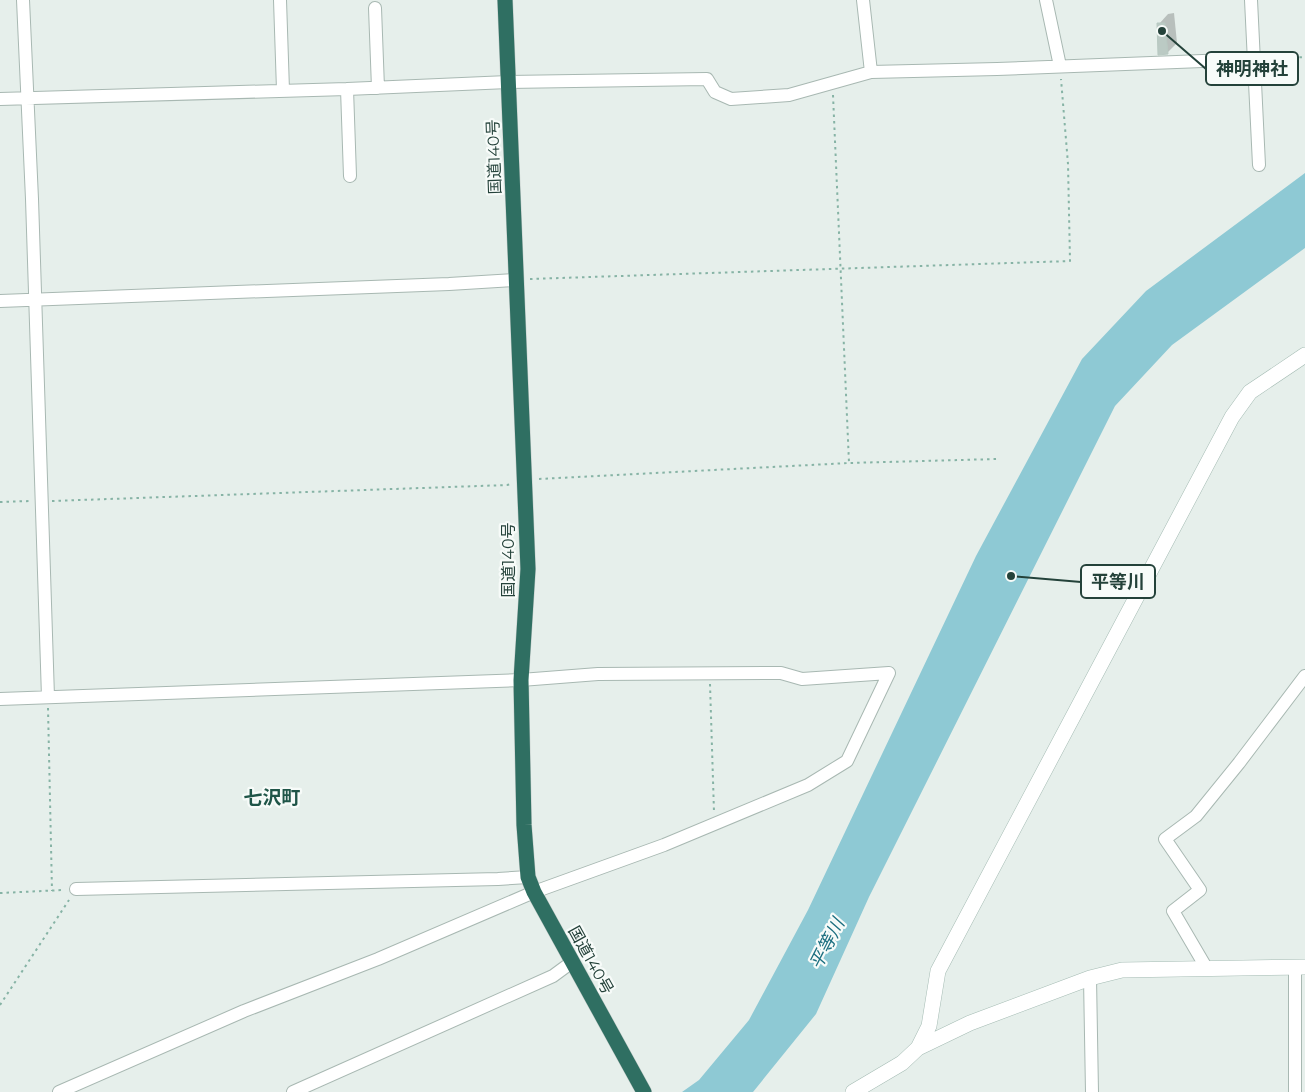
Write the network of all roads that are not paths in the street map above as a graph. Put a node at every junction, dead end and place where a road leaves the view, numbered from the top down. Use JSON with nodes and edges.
{"nodes":[{"id":1,"x":23,"y":0,"type":"edge"},
{"id":2,"x":280,"y":0,"type":"edge"},
{"id":3,"x":506,"y":0,"type":"edge"},
{"id":4,"x":863,"y":0,"type":"edge"},
{"id":5,"x":1046,"y":0,"type":"edge"},
{"id":6,"x":1251,"y":0,"type":"edge"},
{"id":7,"x":375,"y":8,"type":"dead end"},
{"id":8,"x":1254,"y":59,"type":"junction"},
{"id":9,"x":1060,"y":66,"type":"junction"},
{"id":10,"x":871,"y":72,"type":"junction"},
{"id":11,"x":508,"y":82,"type":"junction"},
{"id":12,"x":378,"y":88,"type":"junction"},
{"id":13,"x":346,"y":89,"type":"junction"},
{"id":14,"x":283,"y":90,"type":"junction"},
{"id":15,"x":27,"y":98,"type":"junction"},
{"id":16,"x":0,"y":99,"type":"edge"},
{"id":17,"x":1259,"y":165,"type":"dead end"},
{"id":18,"x":350,"y":176,"type":"dead end"},
{"id":19,"x":515,"y":280,"type":"junction"},
{"id":20,"x":35,"y":300,"type":"junction"},
{"id":21,"x":0,"y":301,"type":"edge"},
{"id":22,"x":1305,"y":354,"type":"edge"},
{"id":23,"x":1305,"y":676,"type":"edge"},
{"id":24,"x":521,"y":680,"type":"junction"},
{"id":25,"x":48,"y":697,"type":"junction"},
{"id":26,"x":0,"y":699,"type":"edge"},
{"id":27,"x":528,"y":877,"type":"junction"},
{"id":28,"x":76,"y":889,"type":"road end"},
{"id":29,"x":534,"y":892,"type":"junction"},
{"id":30,"x":572,"y":962,"type":"junction"},
{"id":31,"x":1300,"y":967,"type":"edge"},
{"id":32,"x":1207,"y":969,"type":"junction"},
{"id":33,"x":1090,"y":978,"type":"junction"},
{"id":34,"x":918,"y":1048,"type":"junction"},
{"id":35,"x":859,"y":1091,"type":"edge"},
{"id":36,"x":59,"y":1092,"type":"edge"},
{"id":37,"x":293,"y":1092,"type":"edge"},
{"id":38,"x":644,"y":1092,"type":"edge"},
{"id":39,"x":1092,"y":1092,"type":"edge"},
{"id":40,"x":1295,"y":1092,"type":"edge"}],
"edges":[{"from":1,"to":15,"type":"street"},
{"from":2,"to":14,"type":"street"},
{"from":3,"to":11,"type":"highway","name":"国道140号"},
{"from":4,"to":10,"type":"street"},
{"from":5,"to":9,"type":"street"},
{"from":6,"to":8,"type":"street"},
{"from":7,"to":12,"type":"street"},
{"from":8,"to":9,"type":"street"},
{"from":8,"to":17,"type":"street"},
{"from":9,"to":10,"type":"street"},
{"from":10,"to":11,"type":"street"},
{"from":11,"to":12,"type":"street"},
{"from":11,"to":19,"type":"highway","name":"国道140号"},
{"from":12,"to":13,"type":"street"},
{"from":13,"to":14,"type":"street"},
{"from":13,"to":18,"type":"street"},
{"from":14,"to":15,"type":"street"},
{"from":15,"to":16,"type":"street"},
{"from":15,"to":20,"type":"street"},
{"from":19,"to":20,"type":"street"},
{"from":19,"to":24,"type":"highway","name":"国道140号"},
{"from":20,"to":21,"type":"street"},
{"from":20,"to":25,"type":"street"},
{"from":22,"to":34,"type":"street"},
{"from":23,"to":32,"type":"street"},
{"from":24,"to":25,"type":"street"},
{"from":24,"to":27,"type":"highway","name":"国道140号"},
{"from":24,"to":29,"type":"street"},
{"from":25,"to":26,"type":"street"},
{"from":27,"to":28,"type":"street"},
{"from":27,"to":29,"type":"highway","name":"国道140号"},
{"from":29,"to":30,"type":"highway","name":"国道140号"},
{"from":29,"to":36,"type":"street"},
{"from":30,"to":37,"type":"street"},
{"from":30,"to":38,"type":"highway","name":"国道140号"},
{"from":31,"to":32,"type":"street"},
{"from":31,"to":40,"type":"street"},
{"from":32,"to":33,"type":"street"},
{"from":33,"to":34,"type":"street"},
{"from":33,"to":39,"type":"street"},
{"from":34,"to":35,"type":"street"}]}
